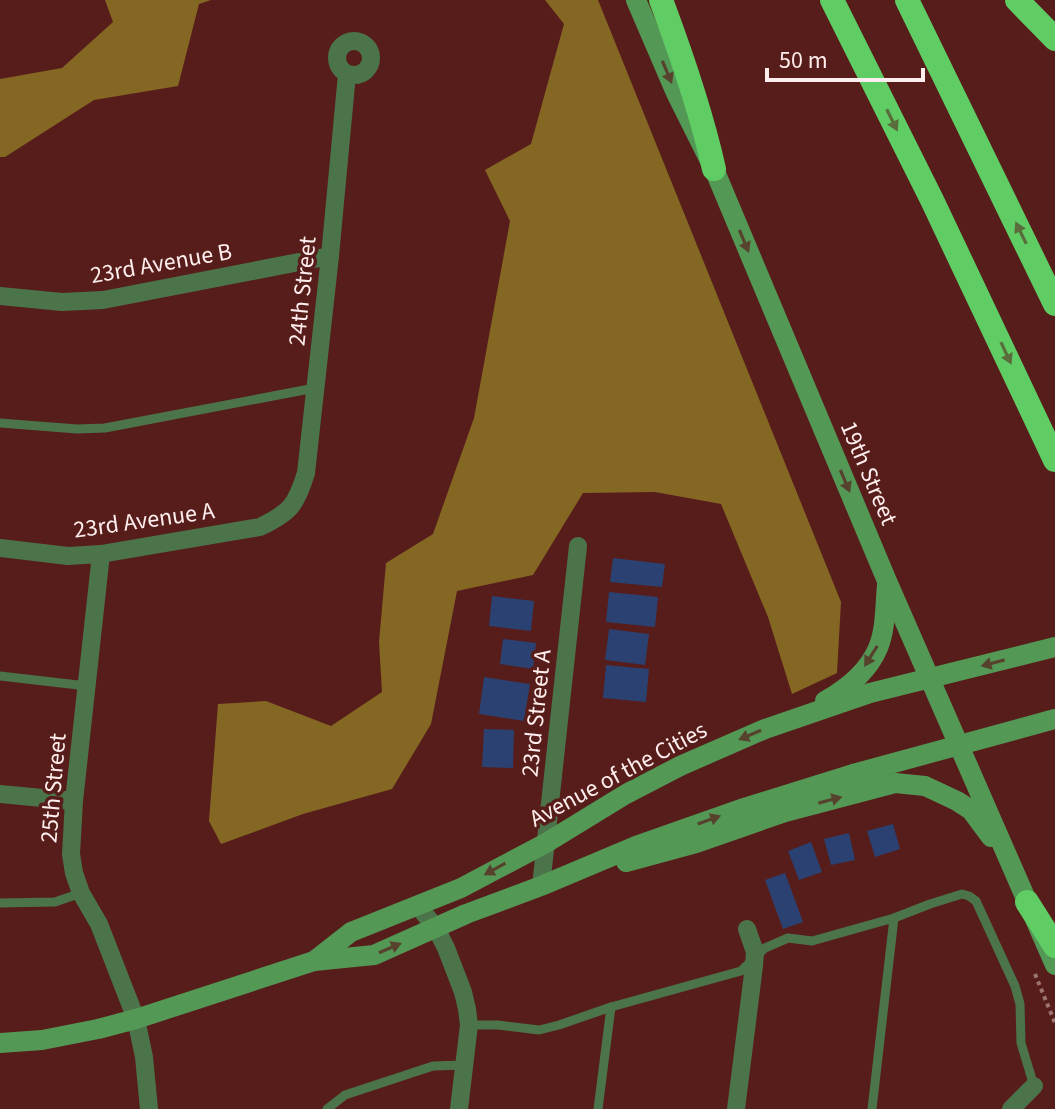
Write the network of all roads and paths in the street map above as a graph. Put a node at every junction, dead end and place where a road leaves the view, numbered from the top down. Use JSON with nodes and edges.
{"nodes":[{"id":1,"x":636,"y":0,"type":"edge"},
{"id":2,"x":661,"y":0,"type":"edge"},
{"id":3,"x":832,"y":0,"type":"edge"},
{"id":4,"x":907,"y":0,"type":"edge"},
{"id":5,"x":1017,"y":0,"type":"edge"},
{"id":6,"x":1055,"y":39,"type":"edge"},
{"id":7,"x":347,"y":74,"type":"dead end"},
{"id":8,"x":714,"y":169,"type":"junction"},
{"id":9,"x":330,"y":256,"type":"junction"},
{"id":10,"x":0,"y":296,"type":"edge"},
{"id":11,"x":1055,"y":304,"type":"edge"},
{"id":12,"x":315,"y":388,"type":"junction"},
{"id":13,"x":0,"y":423,"type":"edge"},
{"id":14,"x":1055,"y":460,"type":"edge"},
{"id":15,"x":289,"y":509,"type":"joint"},
{"id":16,"x":578,"y":546,"type":"dead end"},
{"id":17,"x":0,"y":548,"type":"edge"},
{"id":18,"x":101,"y":554,"type":"junction"},
{"id":19,"x":887,"y":581,"type":"junction"},
{"id":20,"x":1055,"y":647,"type":"edge"},
{"id":21,"x":0,"y":676,"type":"edge"},
{"id":22,"x":931,"y":679,"type":"junction"},
{"id":23,"x":87,"y":686,"type":"junction"},
{"id":24,"x":794,"y":719,"type":"junction"},
{"id":25,"x":1055,"y":719,"type":"edge"},
{"id":26,"x":960,"y":745,"type":"junction"},
{"id":27,"x":0,"y":794,"type":"edge"},
{"id":28,"x":74,"y":801,"type":"junction"},
{"id":29,"x":546,"y":843,"type":"junction"},
{"id":30,"x":1013,"y":868,"type":"junction"},
{"id":31,"x":541,"y":886,"type":"junction"},
{"id":32,"x":81,"y":893,"type":"junction"},
{"id":33,"x":1027,"y":902,"type":"junction"},
{"id":34,"x":0,"y":903,"type":"edge"},
{"id":35,"x":418,"y":906,"type":"junction"},
{"id":36,"x":894,"y":918,"type":"junction"},
{"id":37,"x":436,"y":928,"type":"junction"},
{"id":38,"x":747,"y":929,"type":"dead end"},
{"id":39,"x":1055,"y":946,"type":"edge"},
{"id":40,"x":755,"y":960,"type":"junction"},
{"id":41,"x":314,"y":961,"type":"junction"},
{"id":42,"x":1055,"y":965,"type":"edge"},
{"id":43,"x":1034,"y":972,"type":"dead end"},
{"id":44,"x":611,"y":1007,"type":"junction"},
{"id":45,"x":136,"y":1019,"type":"junction"},
{"id":46,"x":1055,"y":1023,"type":"edge"},
{"id":47,"x":469,"y":1025,"type":"junction"},
{"id":48,"x":0,"y":1043,"type":"edge"},
{"id":49,"x":463,"y":1065,"type":"junction"},
{"id":50,"x":1034,"y":1086,"type":"joint"},
{"id":51,"x":149,"y":1109,"type":"edge"},
{"id":52,"x":327,"y":1109,"type":"edge"},
{"id":53,"x":459,"y":1109,"type":"edge"},
{"id":54,"x":598,"y":1109,"type":"edge"},
{"id":55,"x":736,"y":1109,"type":"edge"},
{"id":56,"x":872,"y":1109,"type":"edge"},
{"id":57,"x":1011,"y":1109,"type":"edge"}],
"edges":[{"from":1,"to":8,"type":"main road","name":"19th Street","one_way":true},
{"from":2,"to":8,"type":"highway"},
{"from":3,"to":14,"type":"highway","one_way":true},
{"from":11,"to":4,"type":"highway","one_way":true},
{"from":5,"to":6,"type":"highway"},
{"from":7,"to":9,"type":"street","name":"24th Street"},
{"from":8,"to":19,"type":"main road","name":"19th Street","one_way":true},
{"from":9,"to":10,"type":"street","name":"23rd Avenue B"},
{"from":9,"to":12,"type":"street","name":"24th Street"},
{"from":12,"to":13,"type":"lane"},
{"from":12,"to":15,"type":"street","name":"24th Street"},
{"from":15,"to":18,"type":"street","name":"23rd Avenue A"},
{"from":16,"to":29,"type":"street","name":"23rd Street A"},
{"from":17,"to":18,"type":"street","name":"23rd Avenue A"},
{"from":18,"to":23,"type":"street","name":"25th Street"},
{"from":19,"to":22,"type":"main road","name":"19th Street"},
{"from":19,"to":24,"type":"main road","one_way":true},
{"from":20,"to":22,"type":"main road","name":"Avenue of the Cities","one_way":true},
{"from":21,"to":23,"type":"lane"},
{"from":22,"to":24,"type":"main road","name":"Avenue of the Cities"},
{"from":22,"to":26,"type":"main road","name":"19th Street"},
{"from":23,"to":28,"type":"street","name":"25th Street"},
{"from":24,"to":29,"type":"main road","name":"Avenue of the Cities","one_way":true},
{"from":25,"to":26,"type":"main road","name":"Avenue of the Cities"},
{"from":26,"to":30,"type":"main road","name":"19th Street"},
{"from":31,"to":26,"type":"main road","name":"Avenue of the Cities","one_way":true},
{"from":27,"to":28,"type":"street"},
{"from":28,"to":32,"type":"street","name":"25th Street"},
{"from":29,"to":31,"type":"street","name":"23rd Street A"},
{"from":29,"to":35,"type":"main road","name":"Avenue of the Cities","one_way":true},
{"from":31,"to":30,"type":"main road","one_way":true},
{"from":30,"to":33,"type":"main road","name":"19th Street"},
{"from":31,"to":37,"type":"main road","name":"Avenue of the Cities"},
{"from":32,"to":34,"type":"lane"},
{"from":32,"to":45,"type":"street","name":"25th Street"},
{"from":33,"to":39,"type":"highway"},
{"from":33,"to":42,"type":"main road","name":"19th Street"},
{"from":35,"to":37,"type":"street"},
{"from":35,"to":41,"type":"main road","name":"Avenue of the Cities"},
{"from":36,"to":40,"type":"lane"},
{"from":36,"to":50,"type":"lane"},
{"from":36,"to":56,"type":"lane"},
{"from":41,"to":37,"type":"main road","name":"Avenue of the Cities","one_way":true},
{"from":37,"to":47,"type":"street"},
{"from":38,"to":40,"type":"street"},
{"from":40,"to":44,"type":"lane"},
{"from":40,"to":55,"type":"street"},
{"from":41,"to":45,"type":"main road","name":"Avenue of the Cities"},
{"from":43,"to":46,"type":"path"},
{"from":44,"to":47,"type":"lane"},
{"from":44,"to":54,"type":"lane"},
{"from":45,"to":48,"type":"main road","name":"Avenue of the Cities"},
{"from":45,"to":51,"type":"street","name":"25th Street"},
{"from":47,"to":49,"type":"street"},
{"from":49,"to":52,"type":"lane"},
{"from":49,"to":53,"type":"street"},
{"from":50,"to":57,"type":"street"}]}
